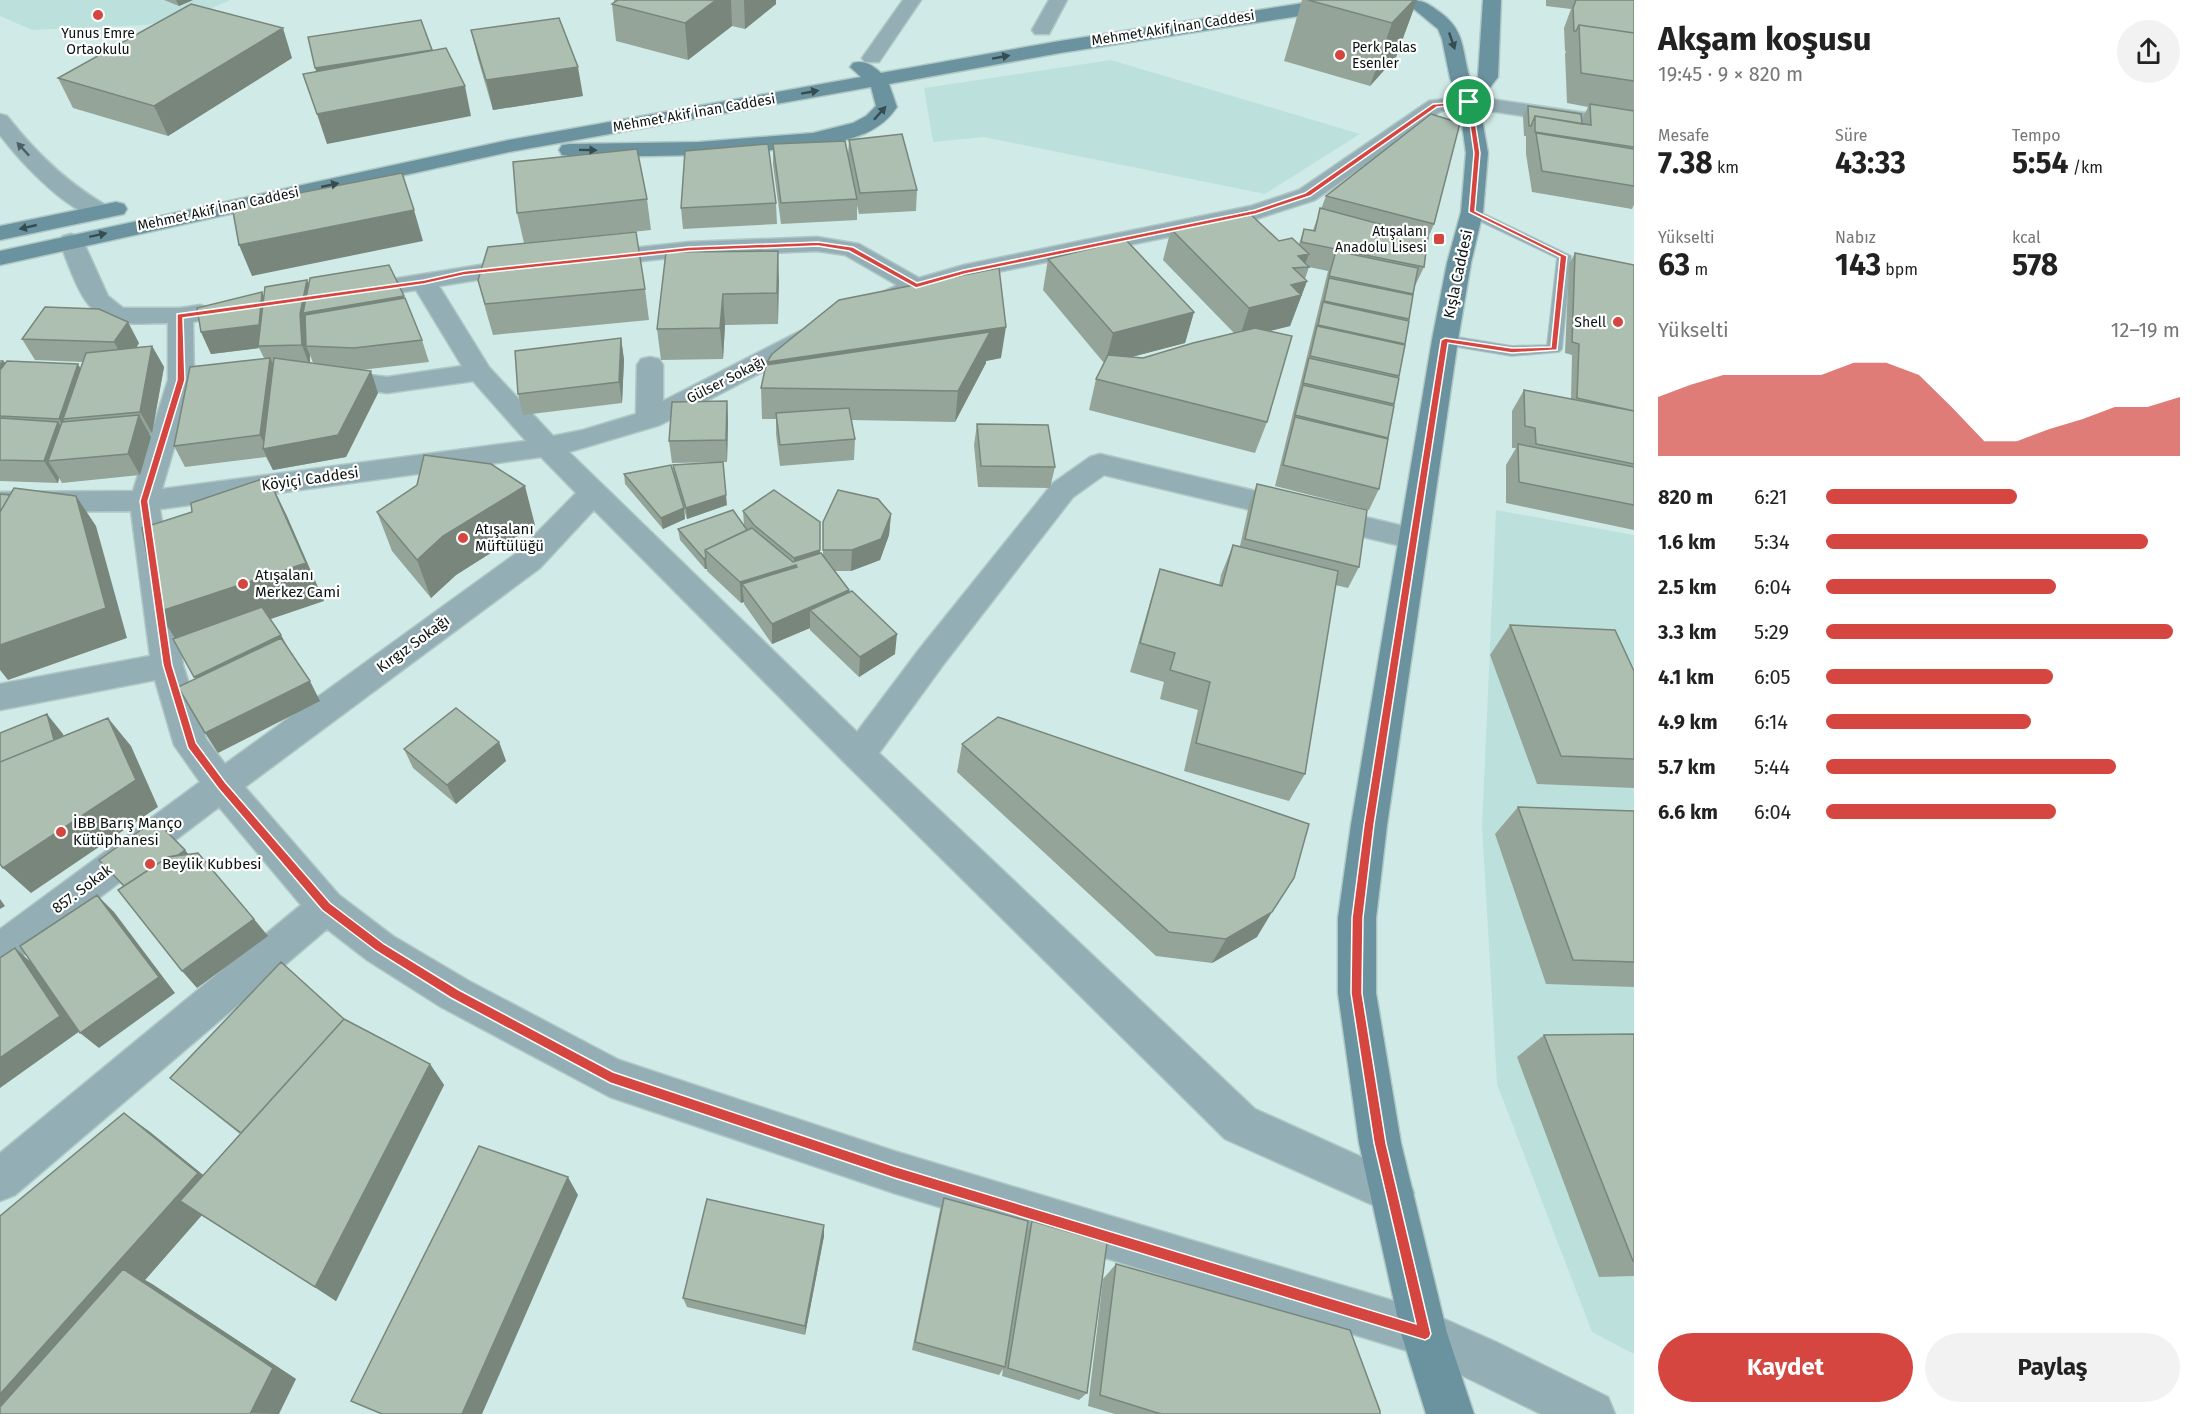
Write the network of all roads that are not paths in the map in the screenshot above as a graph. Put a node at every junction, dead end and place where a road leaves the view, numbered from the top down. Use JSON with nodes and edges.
{"nodes":[{"id":1,"x":912,"y":0,"type":"edge"},
{"id":2,"x":1058,"y":0,"type":"edge"},
{"id":3,"x":1412,"y":0,"type":"edge"},
{"id":4,"x":1492,"y":0,"type":"edge"},
{"id":5,"x":1370,"y":2,"type":"edge"},
{"id":6,"x":1124,"y":16,"type":"dead end"},
{"id":7,"x":1042,"y":30,"type":"junction"},
{"id":8,"x":1019,"y":34,"type":"dead end"},
{"id":9,"x":895,"y":54,"type":"dead end"},
{"id":10,"x":855,"y":61,"type":"junction"},
{"id":11,"x":876,"y":80,"type":"junction"},
{"id":12,"x":1469,"y":102,"type":"junction"},
{"id":13,"x":0,"y":120,"type":"edge"},
{"id":14,"x":1634,"y":126,"type":"edge"},
{"id":15,"x":509,"y":146,"type":"junction"},
{"id":16,"x":135,"y":204,"type":"dead end"},
{"id":17,"x":101,"y":212,"type":"junction"},
{"id":18,"x":1472,"y":212,"type":"junction"},
{"id":19,"x":0,"y":233,"type":"edge"},
{"id":20,"x":71,"y":241,"type":"junction"},
{"id":21,"x":0,"y":258,"type":"edge"},
{"id":22,"x":424,"y":282,"type":"junction"},
{"id":23,"x":916,"y":286,"type":"junction"},
{"id":24,"x":331,"y":295,"type":"edge"},
{"id":25,"x":866,"y":309,"type":"edge"},
{"id":26,"x":226,"y":310,"type":"edge"},
{"id":27,"x":180,"y":316,"type":"junction"},
{"id":28,"x":826,"y":328,"type":"edge"},
{"id":29,"x":1445,"y":340,"type":"junction"},
{"id":30,"x":650,"y":365,"type":"dead end"},
{"id":31,"x":479,"y":372,"type":"junction"},
{"id":32,"x":302,"y":375,"type":"edge"},
{"id":33,"x":650,"y":419,"type":"junction"},
{"id":34,"x":547,"y":447,"type":"junction"},
{"id":35,"x":594,"y":492,"type":"junction"},
{"id":36,"x":144,"y":501,"type":"junction"},
{"id":37,"x":0,"y":502,"type":"edge"},
{"id":38,"x":1414,"y":537,"type":"junction"},
{"id":39,"x":167,"y":665,"type":"junction"},
{"id":40,"x":0,"y":697,"type":"edge"},
{"id":41,"x":859,"y":755,"type":"junction"},
{"id":42,"x":222,"y":785,"type":"junction"},
{"id":43,"x":326,"y":907,"type":"junction"},
{"id":44,"x":0,"y":951,"type":"edge"},
{"id":45,"x":0,"y":1180,"type":"edge"},
{"id":46,"x":1393,"y":1193,"type":"junction"},
{"id":47,"x":1425,"y":1334,"type":"junction"},
{"id":48,"x":1450,"y":1414,"type":"edge"},
{"id":49,"x":1591,"y":1414,"type":"edge"}],
"edges":[{"from":1,"to":10,"type":"street"},
{"from":2,"to":7,"type":"street"},
{"from":3,"to":12,"type":"main road","name":"Kışla Caddesi","one_way":true},
{"from":4,"to":12,"type":"main road"},
{"from":11,"to":5,"type":"main road","name":"Mehmet Akif İnan Caddesi","one_way":true},
{"from":6,"to":7,"type":"main road","name":"Mehmet Akif İnan Caddesi"},
{"from":7,"to":8,"type":"main road","name":"Mehmet Akif İnan Caddesi"},
{"from":9,"to":10,"type":"main road"},
{"from":10,"to":11,"type":"main road"},
{"from":15,"to":11,"type":"main road","name":"Mehmet Akif İnan Caddesi","one_way":true},
{"from":15,"to":11,"type":"main road","one_way":true},
{"from":12,"to":14,"type":"street"},
{"from":12,"to":18,"type":"main road","name":"Kışla Caddesi"},
{"from":12,"to":23,"type":"street"},
{"from":17,"to":13,"type":"street","one_way":true},
{"from":20,"to":15,"type":"main road","name":"Mehmet Akif İnan Caddesi","one_way":true},
{"from":16,"to":17,"type":"main road","name":"Mehmet Akif İnan Caddesi"},
{"from":17,"to":19,"type":"main road","name":"Mehmet Akif İnan Caddesi","one_way":true},
{"from":18,"to":29,"type":"main road","name":"Kışla Caddesi"},
{"from":18,"to":29,"type":"lane"},
{"from":20,"to":21,"type":"main road","name":"Mehmet Akif İnan Caddesi"},
{"from":20,"to":27,"type":"street"},
{"from":22,"to":23,"type":"street"},
{"from":22,"to":24,"type":"street"},
{"from":22,"to":31,"type":"street"},
{"from":23,"to":25,"type":"street"},
{"from":26,"to":27,"type":"street"},
{"from":27,"to":36,"type":"street"},
{"from":28,"to":33,"type":"street","name":"Gülser Sokağı"},
{"from":29,"to":38,"type":"main road","name":"Kışla Caddesi"},
{"from":30,"to":33,"type":"street"},
{"from":31,"to":32,"type":"street"},
{"from":31,"to":34,"type":"street"},
{"from":33,"to":34,"type":"street","name":"Gülser Sokağı"},
{"from":34,"to":35,"type":"street"},
{"from":34,"to":36,"type":"street","name":"Köyiçi Caddesi"},
{"from":35,"to":41,"type":"street"},
{"from":35,"to":42,"type":"street","name":"Kırgız Sokağı"},
{"from":36,"to":37,"type":"street","name":"Köyiçi Caddesi"},
{"from":36,"to":39,"type":"street"},
{"from":38,"to":41,"type":"street"},
{"from":38,"to":46,"type":"main road","name":"Kışla Caddesi"},
{"from":39,"to":40,"type":"street"},
{"from":39,"to":42,"type":"street"},
{"from":41,"to":46,"type":"street"},
{"from":42,"to":43,"type":"street"},
{"from":42,"to":44,"type":"street","name":"857. Sokak"},
{"from":43,"to":45,"type":"street"},
{"from":43,"to":47,"type":"street"},
{"from":46,"to":47,"type":"main road","name":"Kışla Caddesi"},
{"from":47,"to":48,"type":"main road","name":"Kışla Caddesi"},
{"from":47,"to":49,"type":"street"}]}
